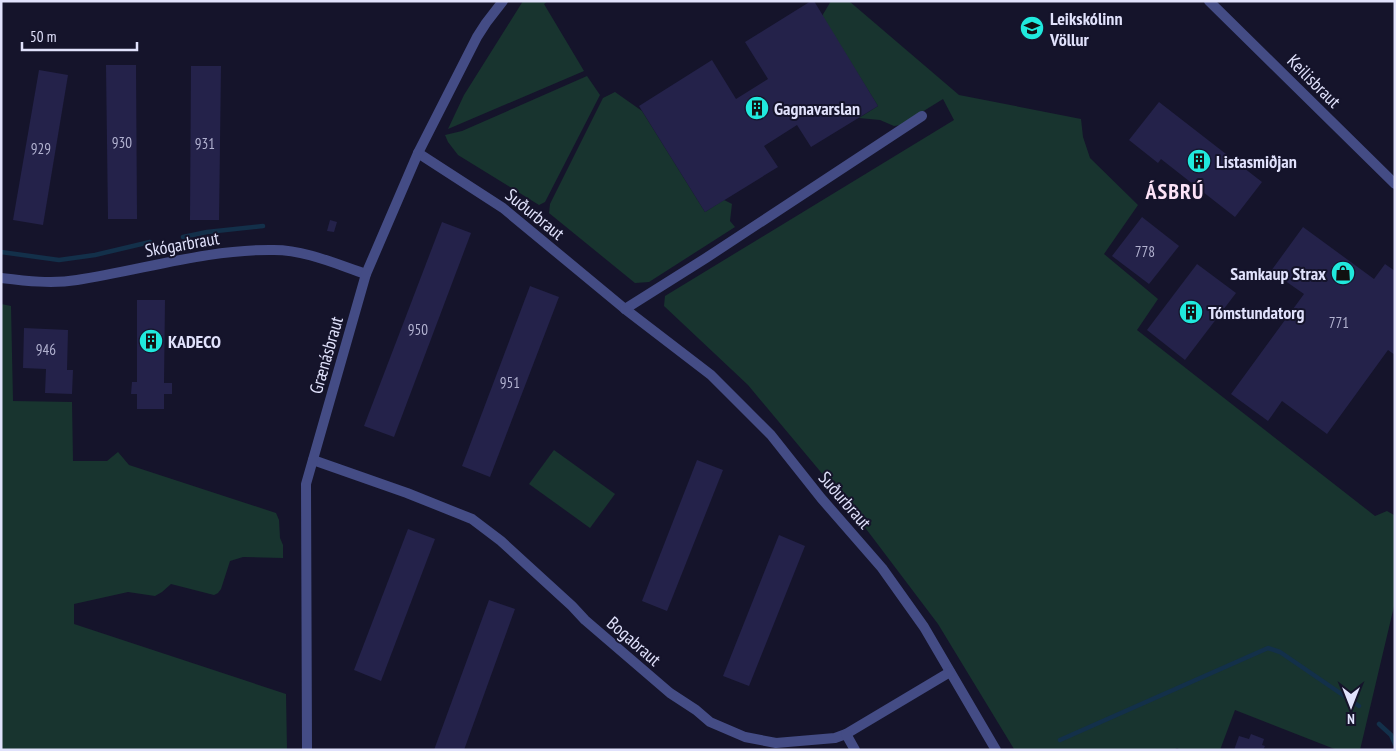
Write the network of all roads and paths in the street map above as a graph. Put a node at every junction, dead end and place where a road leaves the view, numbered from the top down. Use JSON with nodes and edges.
{"nodes":[{"id":1,"x":503,"y":1,"type":"edge"},
{"id":2,"x":1210,"y":1,"type":"edge"},
{"id":3,"x":922,"y":116,"type":"dead end"},
{"id":4,"x":418,"y":153,"type":"junction"},
{"id":5,"x":1395,"y":184,"type":"edge"},
{"id":6,"x":366,"y":274,"type":"junction"},
{"id":7,"x":1,"y":278,"type":"edge"},
{"id":8,"x":625,"y":309,"type":"junction"},
{"id":9,"x":313,"y":460,"type":"junction"},
{"id":10,"x":950,"y":672,"type":"junction"},
{"id":11,"x":846,"y":734,"type":"junction"},
{"id":12,"x":308,"y":750,"type":"edge"},
{"id":13,"x":855,"y":750,"type":"edge"},
{"id":14,"x":996,"y":750,"type":"edge"}],
"edges":[{"from":1,"to":4,"type":"street","name":"Grænásbraut"},
{"from":2,"to":5,"type":"street","name":"Keilisbraut"},
{"from":3,"to":8,"type":"street"},
{"from":4,"to":6,"type":"street","name":"Grænásbraut"},
{"from":4,"to":8,"type":"street","name":"Suðurbraut"},
{"from":6,"to":7,"type":"street","name":"Skógarbraut"},
{"from":6,"to":9,"type":"street","name":"Grænásbraut"},
{"from":8,"to":10,"type":"street","name":"Suðurbraut"},
{"from":9,"to":11,"type":"street","name":"Bogabraut"},
{"from":9,"to":12,"type":"street","name":"Grænásbraut"},
{"from":10,"to":11,"type":"street","name":"Bogabraut"},
{"from":10,"to":14,"type":"street","name":"Suðurbraut"},
{"from":11,"to":13,"type":"street"}]}
